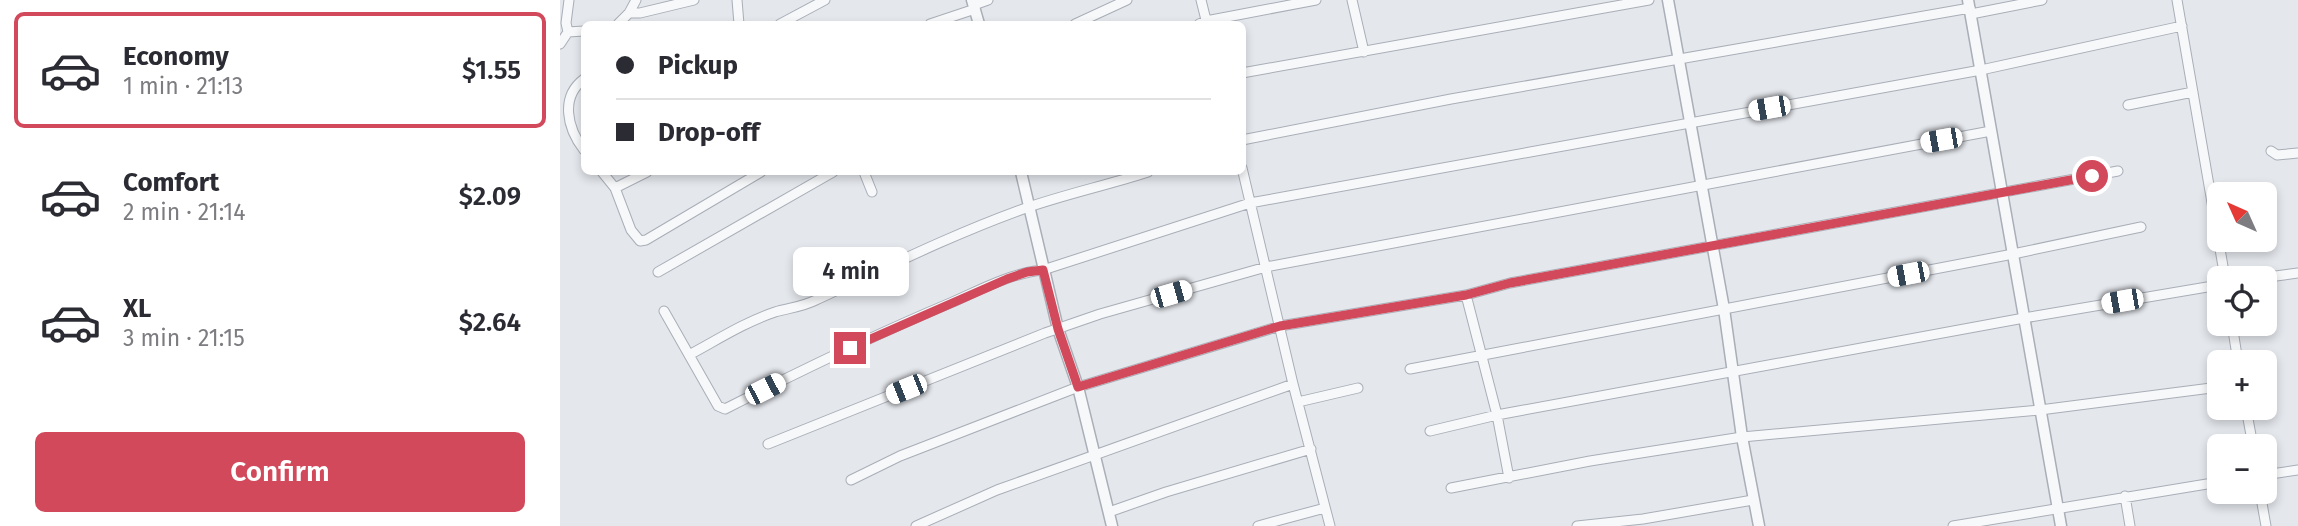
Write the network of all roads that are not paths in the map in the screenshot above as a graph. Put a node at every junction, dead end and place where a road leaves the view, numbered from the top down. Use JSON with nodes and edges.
{"nodes":[{"id":1,"x":569,"y":0,"type":"edge"},
{"id":2,"x":636,"y":0,"type":"edge"},
{"id":3,"x":694,"y":0,"type":"edge"},
{"id":4,"x":737,"y":0,"type":"edge"},
{"id":5,"x":825,"y":0,"type":"edge"},
{"id":6,"x":988,"y":0,"type":"edge"},
{"id":7,"x":1127,"y":0,"type":"edge"},
{"id":8,"x":1201,"y":0,"type":"edge"},
{"id":9,"x":1316,"y":0,"type":"edge"},
{"id":10,"x":1352,"y":0,"type":"edge"},
{"id":11,"x":1649,"y":0,"type":"edge"},
{"id":12,"x":1668,"y":0,"type":"edge"},
{"id":13,"x":2042,"y":0,"type":"edge"},
{"id":14,"x":2177,"y":0,"type":"edge"},
{"id":15,"x":649,"y":5,"type":"edge"},
{"id":16,"x":974,"y":5,"type":"edge"},
{"id":17,"x":1970,"y":7,"type":"edge"},
{"id":18,"x":629,"y":13,"type":"junction"},
{"id":19,"x":622,"y":21,"type":"edge"},
{"id":20,"x":738,"y":21,"type":"edge"},
{"id":21,"x":786,"y":21,"type":"edge"},
{"id":22,"x":937,"y":21,"type":"edge"},
{"id":23,"x":1082,"y":21,"type":"edge"},
{"id":24,"x":1204,"y":21,"type":"edge"},
{"id":25,"x":1214,"y":21,"type":"edge"},
{"id":26,"x":2182,"y":26,"type":"junction"},
{"id":27,"x":568,"y":32,"type":"junction"},
{"id":28,"x":581,"y":32,"type":"edge"},
{"id":29,"x":560,"y":44,"type":"edge"},
{"id":30,"x":1364,"y":52,"type":"junction"},
{"id":31,"x":1679,"y":58,"type":"junction"},
{"id":32,"x":1981,"y":70,"type":"junction"},
{"id":33,"x":1246,"y":73,"type":"edge"},
{"id":34,"x":581,"y":82,"type":"edge"},
{"id":35,"x":2193,"y":92,"type":"junction"},
{"id":36,"x":2128,"y":105,"type":"dead end"},
{"id":37,"x":1690,"y":122,"type":"junction"},
{"id":38,"x":1991,"y":131,"type":"junction"},
{"id":39,"x":1246,"y":139,"type":"edge"},
{"id":40,"x":581,"y":146,"type":"edge"},
{"id":41,"x":2271,"y":151,"type":"dead end"},
{"id":42,"x":2298,"y":153,"type":"edge"},
{"id":43,"x":2118,"y":171,"type":"dead end"},
{"id":44,"x":604,"y":175,"type":"edge"},
{"id":45,"x":641,"y":175,"type":"edge"},
{"id":46,"x":756,"y":175,"type":"edge"},
{"id":47,"x":828,"y":175,"type":"edge"},
{"id":48,"x":865,"y":175,"type":"edge"},
{"id":49,"x":1022,"y":175,"type":"edge"},
{"id":50,"x":1138,"y":175,"type":"edge"},
{"id":51,"x":1244,"y":175,"type":"edge"},
{"id":52,"x":1701,"y":184,"type":"junction"},
{"id":53,"x":615,"y":188,"type":"junction"},
{"id":54,"x":872,"y":192,"type":"dead end"},
{"id":55,"x":2002,"y":192,"type":"junction"},
{"id":56,"x":1250,"y":203,"type":"junction"},
{"id":57,"x":1027,"y":208,"type":"junction"},
{"id":58,"x":2141,"y":227,"type":"dead end"},
{"id":59,"x":1712,"y":246,"type":"junction"},
{"id":60,"x":2013,"y":254,"type":"junction"},
{"id":61,"x":2223,"y":266,"type":"edge"},
{"id":62,"x":1266,"y":267,"type":"junction"},
{"id":63,"x":1043,"y":270,"type":"junction"},
{"id":64,"x":658,"y":272,"type":"dead end"},
{"id":65,"x":2298,"y":273,"type":"edge"},
{"id":66,"x":2277,"y":276,"type":"edge"},
{"id":67,"x":2207,"y":287,"type":"edge"},
{"id":68,"x":1466,"y":295,"type":"junction"},
{"id":69,"x":1724,"y":309,"type":"junction"},
{"id":70,"x":664,"y":312,"type":"dead end"},
{"id":71,"x":2024,"y":318,"type":"junction"},
{"id":72,"x":1280,"y":326,"type":"junction"},
{"id":73,"x":1058,"y":329,"type":"junction"},
{"id":74,"x":689,"y":355,"type":"junction"},
{"id":75,"x":1483,"y":355,"type":"junction"},
{"id":76,"x":1410,"y":369,"type":"dead end"},
{"id":77,"x":1732,"y":372,"type":"junction"},
{"id":78,"x":1293,"y":384,"type":"junction"},
{"id":79,"x":1078,"y":387,"type":"junction"},
{"id":80,"x":1358,"y":388,"type":"dead end"},
{"id":81,"x":2207,"y":389,"type":"edge"},
{"id":82,"x":1298,"y":402,"type":"junction"},
{"id":83,"x":2040,"y":410,"type":"junction"},
{"id":84,"x":1497,"y":415,"type":"junction"},
{"id":85,"x":1430,"y":431,"type":"dead end"},
{"id":86,"x":1742,"y":437,"type":"junction"},
{"id":87,"x":768,"y":444,"type":"dead end"},
{"id":88,"x":1311,"y":449,"type":"junction"},
{"id":89,"x":1094,"y":454,"type":"junction"},
{"id":90,"x":2298,"y":470,"type":"edge"},
{"id":91,"x":2277,"y":473,"type":"edge"},
{"id":92,"x":1509,"y":478,"type":"junction"},
{"id":93,"x":851,"y":480,"type":"dead end"},
{"id":94,"x":2207,"y":484,"type":"edge"},
{"id":95,"x":1451,"y":488,"type":"dead end"},
{"id":96,"x":2125,"y":496,"type":"junction"},
{"id":97,"x":1754,"y":499,"type":"junction"},
{"id":98,"x":2262,"y":504,"type":"edge"},
{"id":99,"x":2057,"y":507,"type":"junction"},
{"id":100,"x":1325,"y":508,"type":"junction"},
{"id":101,"x":1109,"y":512,"type":"junction"},
{"id":102,"x":915,"y":526,"type":"edge"},
{"id":103,"x":1112,"y":526,"type":"edge"},
{"id":104,"x":1258,"y":526,"type":"edge"},
{"id":105,"x":1330,"y":526,"type":"edge"},
{"id":106,"x":1577,"y":526,"type":"edge"},
{"id":107,"x":1759,"y":526,"type":"edge"},
{"id":108,"x":1953,"y":526,"type":"edge"},
{"id":109,"x":2061,"y":526,"type":"edge"},
{"id":110,"x":2130,"y":526,"type":"edge"},
{"id":111,"x":2266,"y":526,"type":"edge"}],
"edges":[{"from":1,"to":27,"type":"street"},
{"from":2,"to":18,"type":"street"},
{"from":3,"to":15,"type":"street"},
{"from":4,"to":20,"type":"street"},
{"from":5,"to":21,"type":"street"},
{"from":6,"to":16,"type":"street"},
{"from":7,"to":23,"type":"street"},
{"from":8,"to":24,"type":"street"},
{"from":9,"to":25,"type":"street"},
{"from":10,"to":30,"type":"street"},
{"from":11,"to":30,"type":"street"},
{"from":12,"to":31,"type":"street"},
{"from":13,"to":17,"type":"street"},
{"from":14,"to":26,"type":"street"},
{"from":15,"to":18,"type":"street"},
{"from":16,"to":22,"type":"street"},
{"from":17,"to":31,"type":"street"},
{"from":17,"to":32,"type":"street"},
{"from":18,"to":19,"type":"street"},
{"from":26,"to":32,"type":"street"},
{"from":26,"to":35,"type":"street"},
{"from":27,"to":28,"type":"street"},
{"from":27,"to":29,"type":"street"},
{"from":30,"to":33,"type":"street"},
{"from":31,"to":37,"type":"street"},
{"from":31,"to":39,"type":"street"},
{"from":32,"to":37,"type":"street"},
{"from":32,"to":38,"type":"street"},
{"from":34,"to":40,"type":"street"},
{"from":35,"to":36,"type":"street"},
{"from":35,"to":61,"type":"street"},
{"from":37,"to":52,"type":"street"},
{"from":37,"to":56,"type":"street"},
{"from":38,"to":52,"type":"street"},
{"from":38,"to":55,"type":"street"},
{"from":41,"to":42,"type":"street"},
{"from":43,"to":55,"type":"street"},
{"from":44,"to":53,"type":"street"},
{"from":45,"to":53,"type":"street"},
{"from":46,"to":53,"type":"street"},
{"from":47,"to":64,"type":"street"},
{"from":48,"to":54,"type":"street"},
{"from":49,"to":57,"type":"street"},
{"from":50,"to":57,"type":"street"},
{"from":51,"to":56,"type":"street"},
{"from":52,"to":59,"type":"street"},
{"from":52,"to":62,"type":"street"},
{"from":55,"to":59,"type":"street"},
{"from":55,"to":60,"type":"street"},
{"from":56,"to":62,"type":"street"},
{"from":56,"to":63,"type":"street"},
{"from":57,"to":63,"type":"street"},
{"from":57,"to":74,"type":"street"},
{"from":58,"to":60,"type":"street"},
{"from":59,"to":68,"type":"street"},
{"from":59,"to":69,"type":"street"},
{"from":60,"to":69,"type":"street"},
{"from":60,"to":71,"type":"street"},
{"from":62,"to":72,"type":"street"},
{"from":62,"to":73,"type":"street"},
{"from":63,"to":73,"type":"street"},
{"from":63,"to":74,"type":"street"},
{"from":65,"to":66,"type":"street"},
{"from":67,"to":71,"type":"street"},
{"from":68,"to":72,"type":"street"},
{"from":68,"to":75,"type":"street"},
{"from":69,"to":75,"type":"street"},
{"from":69,"to":77,"type":"street"},
{"from":70,"to":74,"type":"street"},
{"from":71,"to":77,"type":"street"},
{"from":71,"to":83,"type":"street"},
{"from":72,"to":78,"type":"street"},
{"from":72,"to":79,"type":"street"},
{"from":73,"to":79,"type":"street"},
{"from":73,"to":87,"type":"street"},
{"from":75,"to":76,"type":"street"},
{"from":75,"to":84,"type":"street"},
{"from":77,"to":84,"type":"street"},
{"from":77,"to":86,"type":"street"},
{"from":78,"to":82,"type":"street"},
{"from":78,"to":89,"type":"street"},
{"from":79,"to":89,"type":"street"},
{"from":79,"to":93,"type":"street"},
{"from":80,"to":82,"type":"street"},
{"from":81,"to":83,"type":"street"},
{"from":82,"to":88,"type":"street"},
{"from":83,"to":86,"type":"street"},
{"from":83,"to":99,"type":"street"},
{"from":84,"to":85,"type":"street"},
{"from":84,"to":92,"type":"street"},
{"from":86,"to":92,"type":"street"},
{"from":86,"to":97,"type":"street"},
{"from":88,"to":100,"type":"street"},
{"from":88,"to":101,"type":"street"},
{"from":89,"to":101,"type":"street"},
{"from":89,"to":102,"type":"street"},
{"from":90,"to":91,"type":"street"},
{"from":92,"to":95,"type":"street"},
{"from":94,"to":96,"type":"street"},
{"from":96,"to":99,"type":"street"},
{"from":96,"to":110,"type":"street"},
{"from":97,"to":106,"type":"street"},
{"from":97,"to":107,"type":"street"},
{"from":98,"to":111,"type":"street"},
{"from":99,"to":108,"type":"street"},
{"from":99,"to":109,"type":"street"},
{"from":100,"to":104,"type":"street"},
{"from":100,"to":105,"type":"street"},
{"from":101,"to":103,"type":"street"}]}
